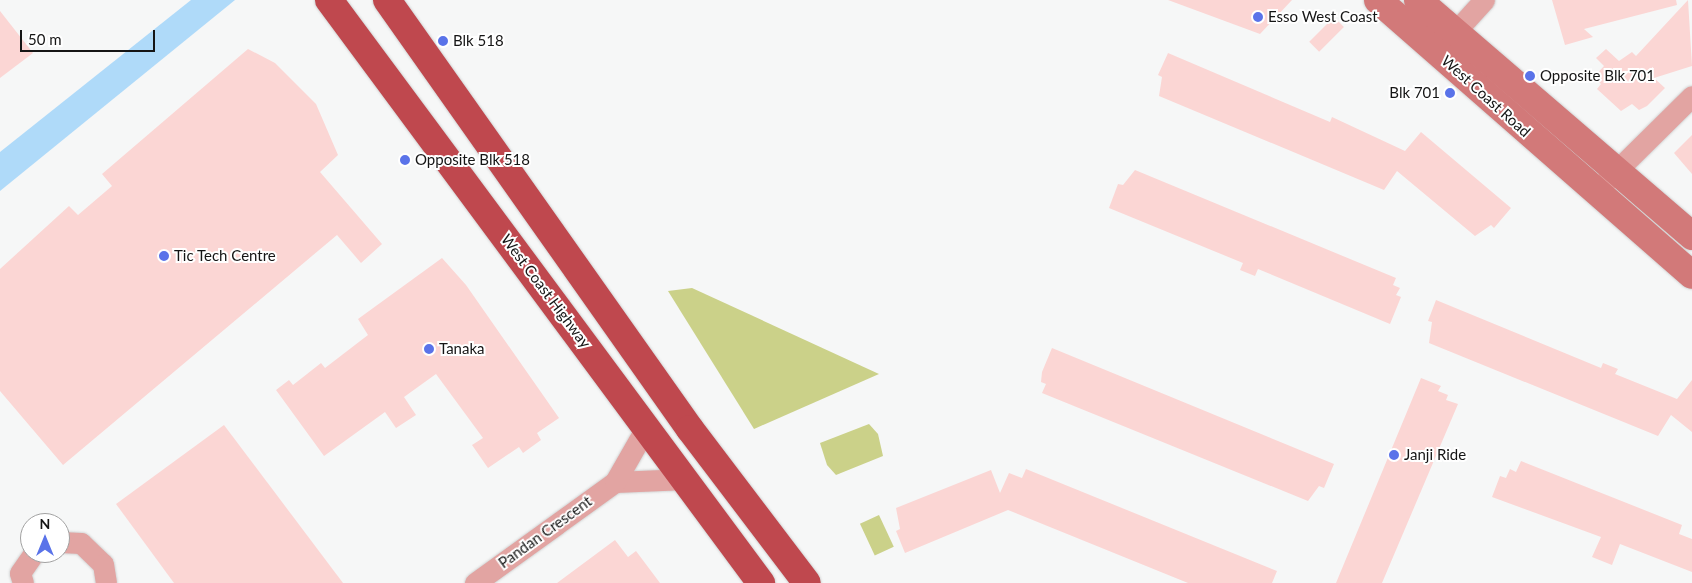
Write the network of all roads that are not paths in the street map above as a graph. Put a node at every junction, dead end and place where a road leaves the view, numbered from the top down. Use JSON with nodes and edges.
{"nodes":[{"id":1,"x":329,"y":0,"type":"edge"},
{"id":2,"x":387,"y":0,"type":"edge"},
{"id":3,"x":1378,"y":0,"type":"edge"},
{"id":4,"x":1418,"y":0,"type":"edge"},
{"id":5,"x":1484,"y":0,"type":"edge"},
{"id":6,"x":1455,"y":32,"type":"junction"},
{"id":7,"x":1692,"y":96,"type":"edge"},
{"id":8,"x":1616,"y":170,"type":"junction"},
{"id":9,"x":1595,"y":191,"type":"junction"},
{"id":10,"x":1692,"y":236,"type":"edge"},
{"id":11,"x":1692,"y":275,"type":"edge"},
{"id":12,"x":647,"y":426,"type":"junction"},
{"id":13,"x":686,"y":479,"type":"junction"},
{"id":14,"x":616,"y":482,"type":"junction"},
{"id":15,"x":70,"y":542,"type":"edge"},
{"id":16,"x":27,"y":563,"type":"edge"},
{"id":17,"x":23,"y":583,"type":"edge"},
{"id":18,"x":106,"y":583,"type":"edge"},
{"id":19,"x":475,"y":583,"type":"edge"},
{"id":20,"x":761,"y":583,"type":"edge"},
{"id":21,"x":807,"y":583,"type":"edge"}],
"edges":[{"from":1,"to":12,"type":"highway","name":"West Coast Highway"},
{"from":2,"to":21,"type":"highway"},
{"from":3,"to":9,"type":"main road","name":"West Coast Road"},
{"from":4,"to":6,"type":"main road","name":"West Coast Road"},
{"from":5,"to":6,"type":"street"},
{"from":6,"to":8,"type":"main road","name":"West Coast Road"},
{"from":7,"to":8,"type":"street"},
{"from":8,"to":9,"type":"street"},
{"from":8,"to":10,"type":"main road","name":"West Coast Road"},
{"from":9,"to":11,"type":"main road","name":"West Coast Road"},
{"from":12,"to":13,"type":"highway","name":"West Coast Highway"},
{"from":12,"to":14,"type":"street","name":"Pandan Crescent"},
{"from":13,"to":14,"type":"street"},
{"from":13,"to":20,"type":"highway","name":"West Coast Highway"},
{"from":14,"to":19,"type":"street","name":"Pandan Crescent"},
{"from":15,"to":18,"type":"street"},
{"from":16,"to":17,"type":"street"}]}
